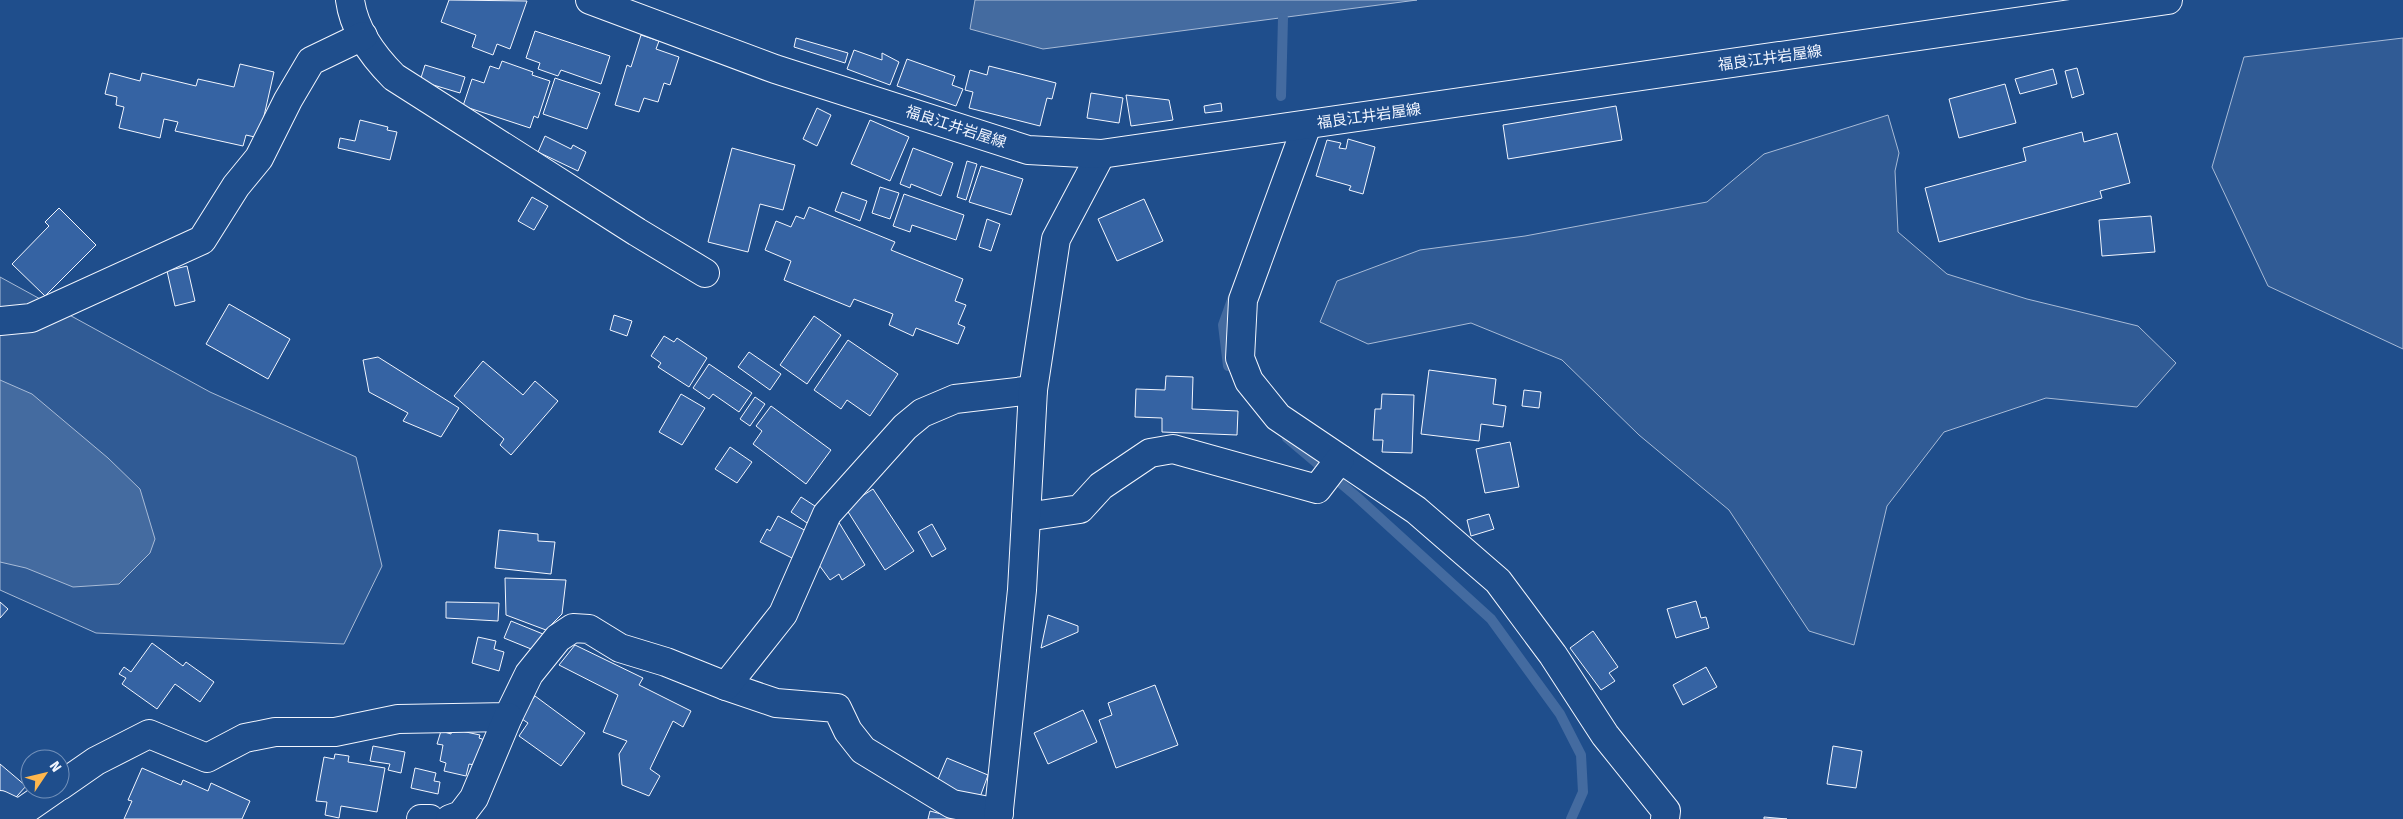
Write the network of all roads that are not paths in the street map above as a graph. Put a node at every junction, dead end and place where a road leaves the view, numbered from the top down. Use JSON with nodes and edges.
{"nodes":[{"id":1,"x":350,"y":0,"type":"edge"},
{"id":2,"x":590,"y":0,"type":"edge"},
{"id":3,"x":2168,"y":0,"type":"edge"},
{"id":4,"x":363,"y":36,"type":"junction"},
{"id":5,"x":1307,"y":125,"type":"junction"},
{"id":6,"x":1102,"y":154,"type":"junction"},
{"id":7,"x":705,"y":272,"type":"dead end"},
{"id":8,"x":0,"y":321,"type":"edge"},
{"id":9,"x":1033,"y":390,"type":"junction"},
{"id":10,"x":1340,"y":459,"type":"junction"},
{"id":11,"x":1026,"y":517,"type":"junction"},
{"id":12,"x":726,"y":686,"type":"junction"},
{"id":13,"x":508,"y":717,"type":"junction"},
{"id":14,"x":70,"y":779,"type":"edge"},
{"id":15,"x":41,"y":799,"type":"edge"},
{"id":16,"x":0,"y":805,"type":"edge"},
{"id":17,"x":998,"y":816,"type":"edge"},
{"id":18,"x":421,"y":819,"type":"edge"},
{"id":19,"x":430,"y":819,"type":"edge"},
{"id":20,"x":450,"y":819,"type":"edge"},
{"id":21,"x":1665,"y":819,"type":"edge"}],
"edges":[{"from":1,"to":4,"type":"street"},
{"from":2,"to":6,"type":"street","name":"福良江井岩屋線"},
{"from":3,"to":5,"type":"street","name":"福良江井岩屋線"},
{"from":4,"to":7,"type":"street"},
{"from":4,"to":8,"type":"street"},
{"from":5,"to":6,"type":"street","name":"福良江井岩屋線"},
{"from":5,"to":10,"type":"street"},
{"from":6,"to":9,"type":"street"},
{"from":9,"to":11,"type":"street"},
{"from":9,"to":12,"type":"street"},
{"from":10,"to":11,"type":"street"},
{"from":10,"to":21,"type":"street"},
{"from":11,"to":17,"type":"street"},
{"from":12,"to":13,"type":"street"},
{"from":12,"to":17,"type":"street"},
{"from":13,"to":14,"type":"street"},
{"from":13,"to":20,"type":"street"},
{"from":15,"to":16,"type":"street"},
{"from":18,"to":19,"type":"street"}]}
